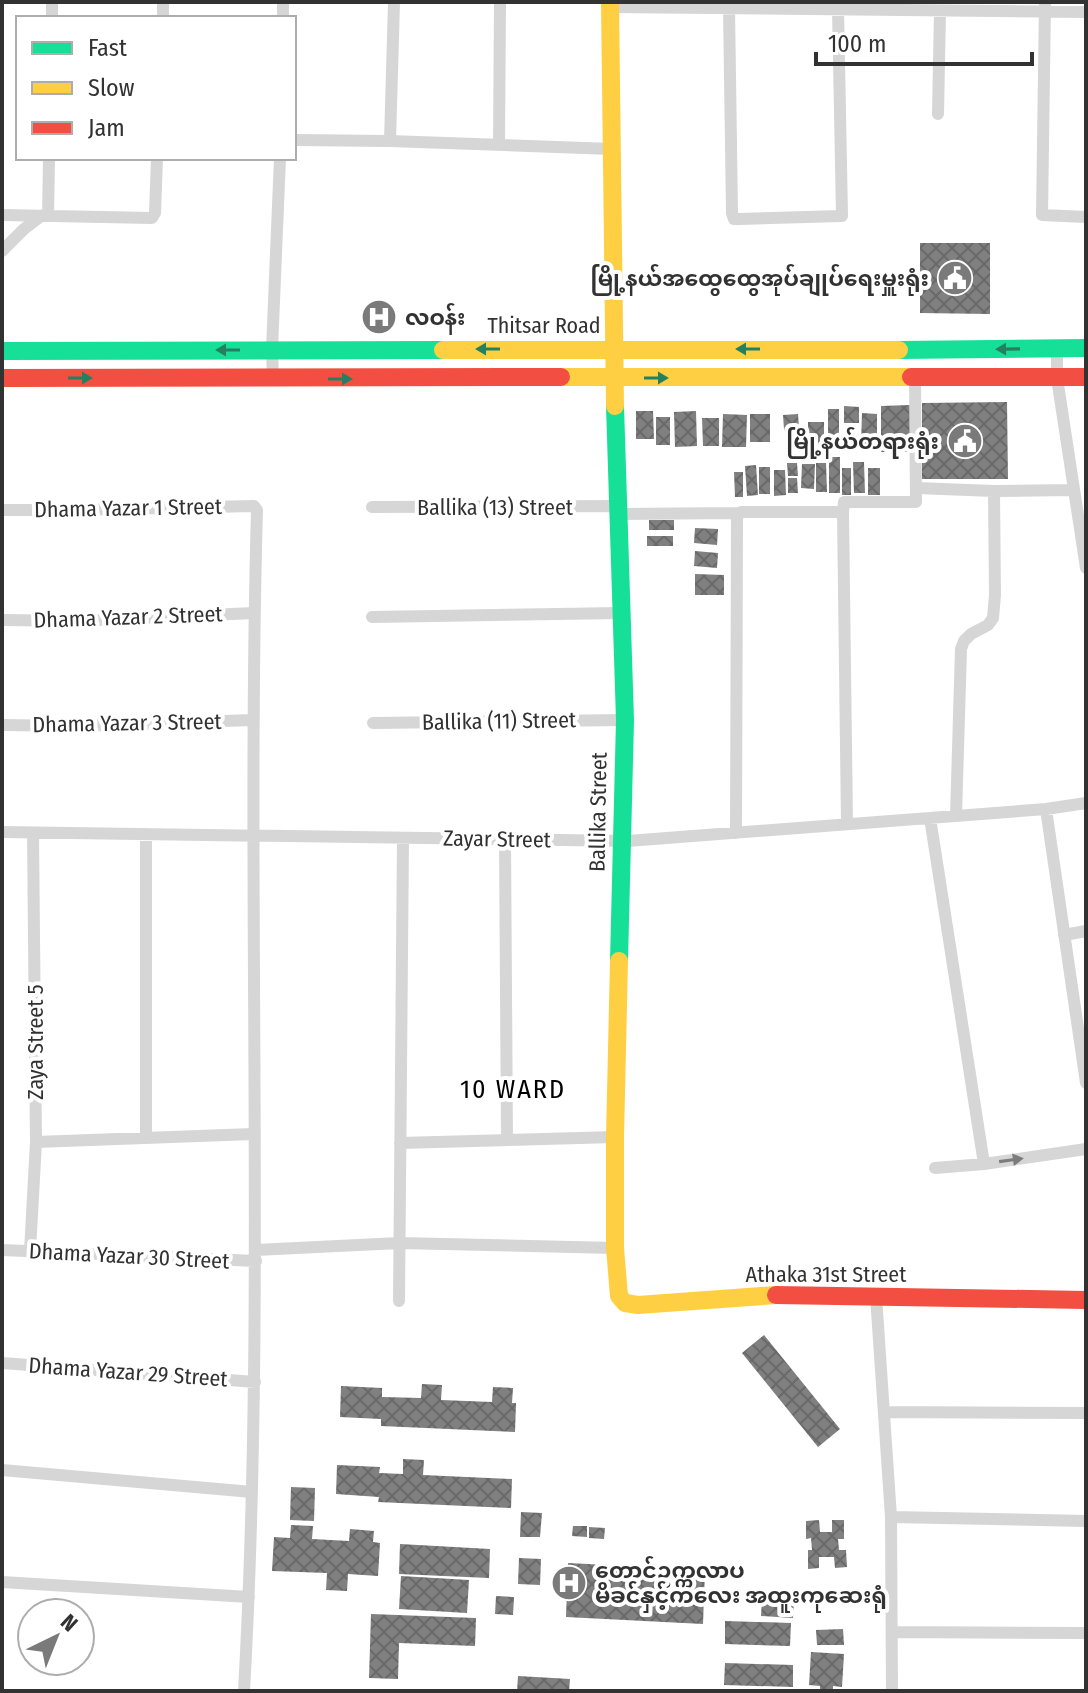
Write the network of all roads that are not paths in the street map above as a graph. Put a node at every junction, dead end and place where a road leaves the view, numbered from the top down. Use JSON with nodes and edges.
{"nodes":[{"id":1,"x":394,"y":2,"type":"edge"},
{"id":2,"x":500,"y":2,"type":"edge"},
{"id":3,"x":610,"y":4,"type":"edge"},
{"id":4,"x":1045,"y":6,"type":"edge"},
{"id":5,"x":729,"y":8,"type":"junction"},
{"id":6,"x":838,"y":9,"type":"junction"},
{"id":7,"x":940,"y":11,"type":"junction"},
{"id":8,"x":1086,"y":12,"type":"edge"},
{"id":9,"x":938,"y":114,"type":"dead end"},
{"id":10,"x":296,"y":140,"type":"edge"},
{"id":11,"x":390,"y":141,"type":"junction"},
{"id":12,"x":499,"y":145,"type":"junction"},
{"id":13,"x":612,"y":149,"type":"junction"},
{"id":14,"x":49,"y":160,"type":"edge"},
{"id":15,"x":157,"y":160,"type":"edge"},
{"id":16,"x":280,"y":160,"type":"edge"},
{"id":17,"x":2,"y":215,"type":"edge"},
{"id":18,"x":44,"y":216,"type":"junction"},
{"id":19,"x":1086,"y":217,"type":"edge"},
{"id":20,"x":2,"y":251,"type":"edge"},
{"id":21,"x":1057,"y":348,"type":"junction"},
{"id":22,"x":1086,"y":348,"type":"edge"},
{"id":23,"x":272,"y":349,"type":"junction"},
{"id":24,"x":614,"y":349,"type":"junction"},
{"id":25,"x":955,"y":350,"type":"junction"},
{"id":26,"x":2,"y":351,"type":"edge"},
{"id":27,"x":1086,"y":377,"type":"edge"},
{"id":28,"x":2,"y":378,"type":"edge"},
{"id":29,"x":614,"y":378,"type":"junction"},
{"id":30,"x":915,"y":378,"type":"junction"},
{"id":31,"x":955,"y":378,"type":"junction"},
{"id":32,"x":1057,"y":378,"type":"junction"},
{"id":33,"x":273,"y":379,"type":"junction"},
{"id":34,"x":916,"y":488,"type":"junction"},
{"id":35,"x":1074,"y":490,"type":"junction"},
{"id":36,"x":994,"y":491,"type":"junction"},
{"id":37,"x":372,"y":507,"type":"dead end"},
{"id":38,"x":2,"y":510,"type":"edge"},
{"id":39,"x":618,"y":510,"type":"junction"},
{"id":40,"x":843,"y":512,"type":"junction"},
{"id":41,"x":739,"y":513,"type":"junction"},
{"id":42,"x":1083,"y":532,"type":"edge"},
{"id":43,"x":1086,"y":568,"type":"edge"},
{"id":44,"x":254,"y":613,"type":"junction"},
{"id":45,"x":621,"y":613,"type":"junction"},
{"id":46,"x":372,"y":617,"type":"dead end"},
{"id":47,"x":2,"y":620,"type":"edge"},
{"id":48,"x":253,"y":720,"type":"junction"},
{"id":49,"x":625,"y":720,"type":"junction"},
{"id":50,"x":373,"y":723,"type":"dead end"},
{"id":51,"x":2,"y":725,"type":"edge"},
{"id":52,"x":1086,"y":803,"type":"edge"},
{"id":53,"x":1046,"y":809,"type":"junction"},
{"id":54,"x":956,"y":816,"type":"junction"},
{"id":55,"x":930,"y":818,"type":"junction"},
{"id":56,"x":847,"y":824,"type":"junction"},
{"id":57,"x":2,"y":832,"type":"edge"},
{"id":58,"x":33,"y":833,"type":"junction"},
{"id":59,"x":736,"y":833,"type":"junction"},
{"id":60,"x":146,"y":834,"type":"junction"},
{"id":61,"x":254,"y":836,"type":"junction"},
{"id":62,"x":403,"y":838,"type":"junction"},
{"id":63,"x":505,"y":839,"type":"junction"},
{"id":64,"x":621,"y":840,"type":"junction"},
{"id":65,"x":1086,"y":931,"type":"edge"},
{"id":66,"x":1064,"y":935,"type":"junction"},
{"id":67,"x":1083,"y":1046,"type":"edge"},
{"id":68,"x":1086,"y":1083,"type":"edge"},
{"id":69,"x":253,"y":1134,"type":"junction"},
{"id":70,"x":615,"y":1137,"type":"junction"},
{"id":71,"x":146,"y":1138,"type":"junction"},
{"id":72,"x":507,"y":1139,"type":"junction"},
{"id":73,"x":36,"y":1142,"type":"junction"},
{"id":74,"x":400,"y":1143,"type":"junction"},
{"id":75,"x":1086,"y":1149,"type":"edge"},
{"id":76,"x":984,"y":1164,"type":"junction"},
{"id":77,"x":935,"y":1168,"type":"dead end"},
{"id":78,"x":399,"y":1243,"type":"junction"},
{"id":79,"x":615,"y":1248,"type":"junction"},
{"id":80,"x":2,"y":1250,"type":"edge"},
{"id":81,"x":30,"y":1251,"type":"junction"},
{"id":82,"x":256,"y":1256,"type":"junction"},
{"id":83,"x":876,"y":1296,"type":"junction"},
{"id":84,"x":1086,"y":1300,"type":"edge"},
{"id":85,"x":399,"y":1301,"type":"dead end"},
{"id":86,"x":2,"y":1363,"type":"edge"},
{"id":87,"x":255,"y":1382,"type":"junction"},
{"id":88,"x":884,"y":1412,"type":"junction"},
{"id":89,"x":1086,"y":1413,"type":"edge"},
{"id":90,"x":2,"y":1470,"type":"edge"},
{"id":91,"x":252,"y":1492,"type":"junction"},
{"id":92,"x":891,"y":1517,"type":"junction"},
{"id":93,"x":1086,"y":1521,"type":"edge"},
{"id":94,"x":2,"y":1582,"type":"edge"},
{"id":95,"x":249,"y":1597,"type":"junction"},
{"id":96,"x":892,"y":1632,"type":"junction"},
{"id":97,"x":1086,"y":1633,"type":"edge"},
{"id":98,"x":244,"y":1691,"type":"edge"},
{"id":99,"x":892,"y":1691,"type":"edge"}],
"edges":[{"from":1,"to":11,"type":"street"},
{"from":2,"to":12,"type":"street"},
{"from":3,"to":5,"type":"street"},
{"from":3,"to":13,"type":"main road","name":"Ballika Street"},
{"from":4,"to":7,"type":"street"},
{"from":4,"to":8,"type":"street"},
{"from":4,"to":19,"type":"street"},
{"from":5,"to":6,"type":"street"},
{"from":5,"to":6,"type":"street"},
{"from":6,"to":7,"type":"street"},
{"from":7,"to":9,"type":"street"},
{"from":10,"to":11,"type":"street"},
{"from":11,"to":12,"type":"street"},
{"from":12,"to":13,"type":"street"},
{"from":13,"to":24,"type":"main road","name":"Ballika Street"},
{"from":14,"to":18,"type":"street"},
{"from":15,"to":18,"type":"street"},
{"from":16,"to":23,"type":"street"},
{"from":17,"to":18,"type":"street"},
{"from":18,"to":20,"type":"street"},
{"from":21,"to":22,"type":"main road","name":"Thitsar Road"},
{"from":21,"to":25,"type":"main road","name":"Thitsar Road","one_way":true},
{"from":21,"to":32,"type":"street"},
{"from":24,"to":23,"type":"main road","name":"Thitsar Road","one_way":true},
{"from":23,"to":26,"type":"main road","name":"Thitsar Road","one_way":true},
{"from":23,"to":33,"type":"street"},
{"from":25,"to":24,"type":"main road","name":"Thitsar Road","one_way":true},
{"from":24,"to":29,"type":"main road","name":"Ballika Street"},
{"from":25,"to":31,"type":"main road"},
{"from":27,"to":32,"type":"main road"},
{"from":28,"to":33,"type":"main road","one_way":true},
{"from":29,"to":30,"type":"main road","one_way":true},
{"from":33,"to":29,"type":"main road","one_way":true},
{"from":29,"to":39,"type":"main road","name":"Ballika Street"},
{"from":30,"to":31,"type":"main road"},
{"from":30,"to":34,"type":"street"},
{"from":31,"to":32,"type":"main road"},
{"from":32,"to":35,"type":"street"},
{"from":34,"to":36,"type":"street"},
{"from":34,"to":40,"type":"street","name":"Ballika (13) Street"},
{"from":35,"to":36,"type":"street"},
{"from":35,"to":42,"type":"street"},
{"from":36,"to":54,"type":"street"},
{"from":37,"to":39,"type":"street","name":"Ballika (13) Street"},
{"from":38,"to":44,"type":"street","name":"Dhama Yazar 1 Street"},
{"from":39,"to":41,"type":"street","name":"Ballika (13) Street"},
{"from":39,"to":45,"type":"main road","name":"Ballika Street"},
{"from":40,"to":41,"type":"street","name":"Ballika (13) Street"},
{"from":40,"to":56,"type":"street"},
{"from":41,"to":59,"type":"street"},
{"from":42,"to":43,"type":"street"},
{"from":44,"to":47,"type":"street","name":"Dhama Yazar 2 Street"},
{"from":44,"to":48,"type":"street"},
{"from":45,"to":46,"type":"street"},
{"from":45,"to":49,"type":"main road","name":"Ballika Street"},
{"from":48,"to":51,"type":"street","name":"Dhama Yazar 3 Street"},
{"from":48,"to":61,"type":"street"},
{"from":49,"to":50,"type":"street","name":"Ballika (11) Street"},
{"from":49,"to":64,"type":"main road","name":"Ballika Street"},
{"from":52,"to":53,"type":"street","name":"Zayar Street"},
{"from":53,"to":54,"type":"street","name":"Zayar Street"},
{"from":53,"to":66,"type":"street"},
{"from":54,"to":55,"type":"street","name":"Zayar Street"},
{"from":55,"to":56,"type":"street","name":"Zayar Street"},
{"from":55,"to":76,"type":"street"},
{"from":56,"to":59,"type":"street","name":"Zayar Street"},
{"from":57,"to":58,"type":"street","name":"Zayar Street"},
{"from":58,"to":60,"type":"street","name":"Zayar Street"},
{"from":58,"to":73,"type":"street","name":"Zaya Street 5"},
{"from":59,"to":64,"type":"street","name":"Zayar Street"},
{"from":60,"to":61,"type":"street","name":"Zayar Street"},
{"from":60,"to":71,"type":"street"},
{"from":61,"to":62,"type":"street","name":"Zayar Street"},
{"from":61,"to":69,"type":"street"},
{"from":62,"to":63,"type":"street","name":"Zayar Street"},
{"from":62,"to":74,"type":"street"},
{"from":63,"to":64,"type":"street","name":"Zayar Street"},
{"from":63,"to":72,"type":"street"},
{"from":64,"to":70,"type":"main road","name":"Ballika Street"},
{"from":65,"to":66,"type":"street"},
{"from":66,"to":67,"type":"street"},
{"from":67,"to":68,"type":"street"},
{"from":69,"to":71,"type":"street"},
{"from":69,"to":82,"type":"street"},
{"from":70,"to":72,"type":"street"},
{"from":70,"to":79,"type":"main road","name":"Ballika Street"},
{"from":71,"to":73,"type":"street"},
{"from":72,"to":74,"type":"street"},
{"from":73,"to":81,"type":"street","name":"Zaya Street 5"},
{"from":74,"to":78,"type":"street"},
{"from":76,"to":75,"type":"street","one_way":true},
{"from":76,"to":77,"type":"street"},
{"from":78,"to":79,"type":"street","name":"Dhama Yazar 30 Street"},
{"from":78,"to":82,"type":"street","name":"Dhama Yazar 30 Street"},
{"from":78,"to":85,"type":"street"},
{"from":79,"to":83,"type":"main road","name":"Athaka 31st Street"},
{"from":80,"to":81,"type":"street","name":"Dhama Yazar 30 Street"},
{"from":81,"to":82,"type":"street","name":"Dhama Yazar 30 Street"},
{"from":82,"to":87,"type":"street"},
{"from":83,"to":84,"type":"main road","name":"Athaka 31st Street"},
{"from":83,"to":88,"type":"street"},
{"from":86,"to":87,"type":"street","name":"Dhama Yazar 29 Street"},
{"from":87,"to":91,"type":"street"},
{"from":88,"to":89,"type":"street"},
{"from":88,"to":92,"type":"street"},
{"from":90,"to":91,"type":"street"},
{"from":91,"to":95,"type":"street"},
{"from":92,"to":93,"type":"street"},
{"from":92,"to":96,"type":"street"},
{"from":94,"to":95,"type":"street"},
{"from":95,"to":98,"type":"street"},
{"from":96,"to":97,"type":"street"},
{"from":96,"to":99,"type":"street"}]}
